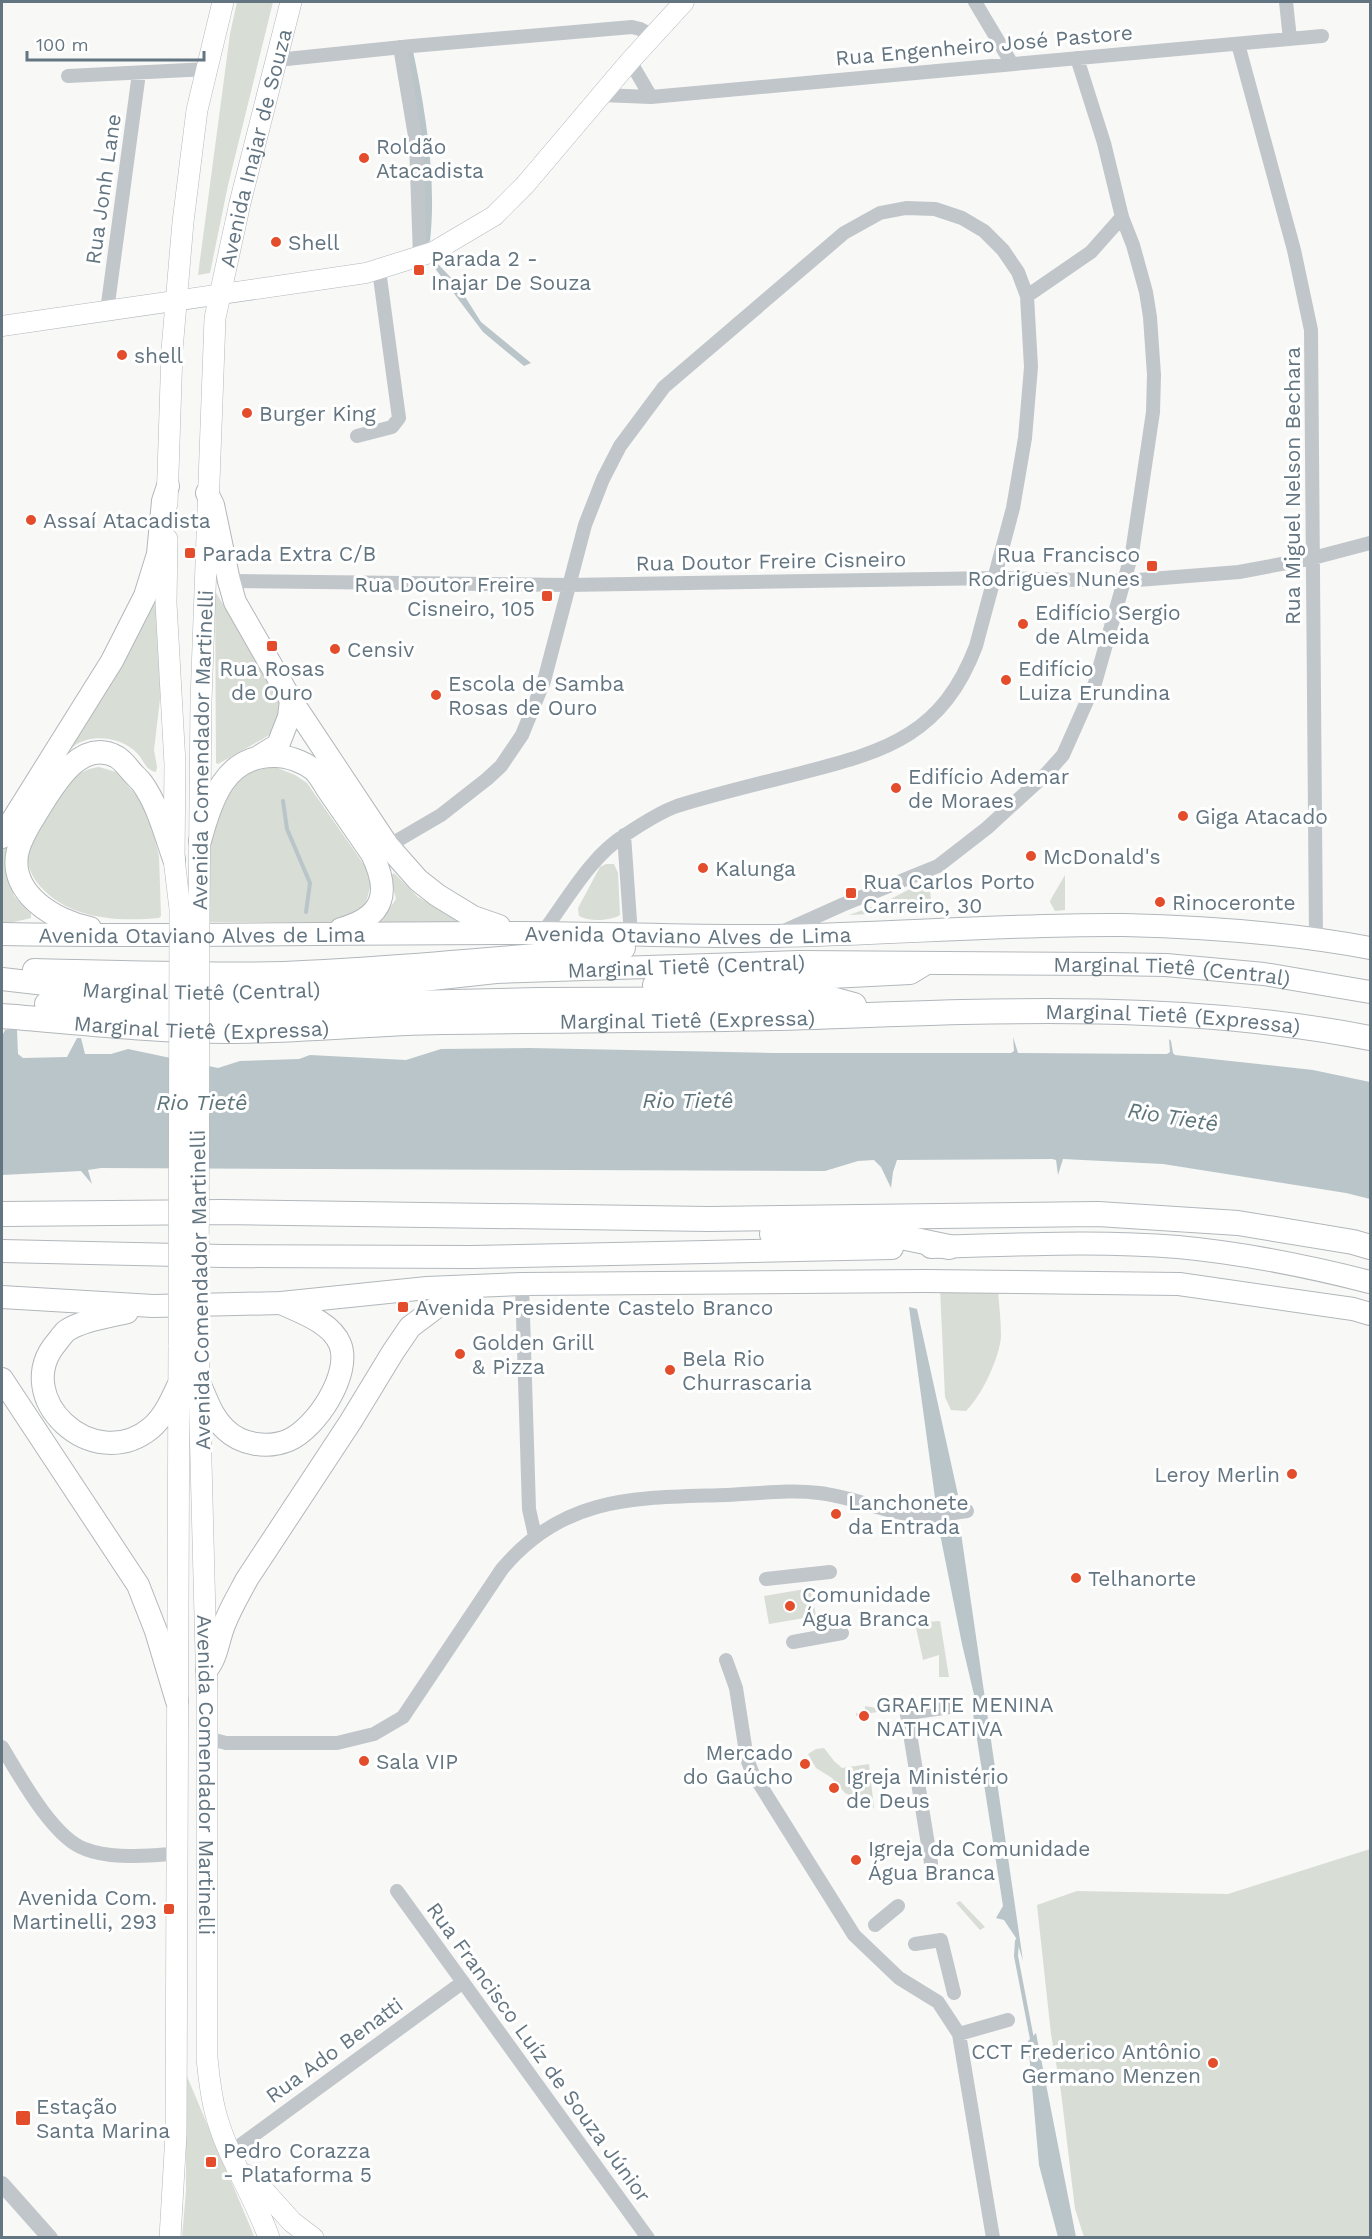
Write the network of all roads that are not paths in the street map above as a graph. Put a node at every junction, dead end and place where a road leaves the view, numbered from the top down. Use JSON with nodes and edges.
{"nodes":[{"id":1,"x":223,"y":2,"type":"edge"},
{"id":2,"x":291,"y":2,"type":"edge"},
{"id":3,"x":684,"y":2,"type":"edge"},
{"id":4,"x":975,"y":2,"type":"edge"},
{"id":5,"x":1286,"y":2,"type":"edge"},
{"id":6,"x":652,"y":36,"type":"junction"},
{"id":7,"x":1322,"y":36,"type":"dead end"},
{"id":8,"x":1290,"y":39,"type":"junction"},
{"id":9,"x":1238,"y":44,"type":"junction"},
{"id":10,"x":400,"y":47,"type":"junction"},
{"id":11,"x":1077,"y":58,"type":"junction"},
{"id":12,"x":277,"y":60,"type":"junction"},
{"id":13,"x":630,"y":61,"type":"junction"},
{"id":14,"x":1012,"y":64,"type":"junction"},
{"id":15,"x":208,"y":69,"type":"junction"},
{"id":16,"x":139,"y":73,"type":"junction"},
{"id":17,"x":68,"y":76,"type":"dead end"},
{"id":18,"x":601,"y":95,"type":"junction"},
{"id":19,"x":651,"y":97,"type":"junction"},
{"id":20,"x":1122,"y":217,"type":"junction"},
{"id":21,"x":420,"y":257,"type":"junction"},
{"id":22,"x":379,"y":270,"type":"junction"},
{"id":23,"x":220,"y":295,"type":"junction"},
{"id":24,"x":1028,"y":296,"type":"junction"},
{"id":25,"x":176,"y":301,"type":"junction"},
{"id":26,"x":107,"y":311,"type":"junction"},
{"id":27,"x":2,"y":326,"type":"edge"},
{"id":28,"x":357,"y":436,"type":"dead end"},
{"id":29,"x":168,"y":486,"type":"junction"},
{"id":30,"x":207,"y":493,"type":"junction"},
{"id":31,"x":1371,"y":543,"type":"edge"},
{"id":32,"x":1313,"y":558,"type":"junction"},
{"id":33,"x":995,"y":578,"type":"junction"},
{"id":34,"x":229,"y":581,"type":"junction"},
{"id":35,"x":1125,"y":581,"type":"junction"},
{"id":36,"x":568,"y":585,"type":"junction"},
{"id":37,"x":291,"y":700,"type":"junction"},
{"id":38,"x":260,"y":756,"type":"junction"},
{"id":39,"x":624,"y":835,"type":"junction"},
{"id":40,"x":2,"y":837,"type":"edge"},
{"id":41,"x":200,"y":841,"type":"junction"},
{"id":42,"x":388,"y":846,"type":"junction"},
{"id":43,"x":174,"y":859,"type":"junction"},
{"id":44,"x":189,"y":909,"type":"junction"},
{"id":45,"x":328,"y":933,"type":"junction"},
{"id":46,"x":518,"y":933,"type":"junction"},
{"id":47,"x":543,"y":933,"type":"junction"},
{"id":48,"x":2,"y":934,"type":"edge"},
{"id":49,"x":631,"y":935,"type":"junction"},
{"id":50,"x":151,"y":936,"type":"junction"},
{"id":51,"x":659,"y":936,"type":"junction"},
{"id":52,"x":774,"y":936,"type":"junction"},
{"id":53,"x":1316,"y":938,"type":"junction"},
{"id":54,"x":1371,"y":948,"type":"edge"},
{"id":55,"x":923,"y":964,"type":"junction"},
{"id":56,"x":2,"y":970,"type":"edge"},
{"id":57,"x":2,"y":979,"type":"edge"},
{"id":58,"x":1371,"y":992,"type":"edge"},
{"id":59,"x":538,"y":1000,"type":"junction"},
{"id":60,"x":2,"y":1001,"type":"edge"},
{"id":61,"x":879,"y":1013,"type":"junction"},
{"id":62,"x":2,"y":1016,"type":"edge"},
{"id":63,"x":1371,"y":1038,"type":"edge"},
{"id":64,"x":2,"y":1214,"type":"edge"},
{"id":65,"x":409,"y":1214,"type":"junction"},
{"id":66,"x":949,"y":1247,"type":"junction"},
{"id":67,"x":1371,"y":1247,"type":"edge"},
{"id":68,"x":2,"y":1251,"type":"edge"},
{"id":69,"x":471,"y":1257,"type":"junction"},
{"id":70,"x":786,"y":1281,"type":"junction"},
{"id":71,"x":1371,"y":1282,"type":"edge"},
{"id":72,"x":522,"y":1284,"type":"junction"},
{"id":73,"x":493,"y":1285,"type":"junction"},
{"id":74,"x":2,"y":1297,"type":"edge"},
{"id":75,"x":281,"y":1303,"type":"junction"},
{"id":76,"x":153,"y":1306,"type":"junction"},
{"id":77,"x":1371,"y":1314,"type":"edge"},
{"id":78,"x":2,"y":1379,"type":"edge"},
{"id":79,"x":189,"y":1385,"type":"junction"},
{"id":80,"x":967,"y":1511,"type":"dead end"},
{"id":81,"x":535,"y":1536,"type":"junction"},
{"id":82,"x":830,"y":1572,"type":"dead end"},
{"id":83,"x":766,"y":1579,"type":"dead end"},
{"id":84,"x":842,"y":1633,"type":"dead end"},
{"id":85,"x":793,"y":1642,"type":"dead end"},
{"id":86,"x":726,"y":1660,"type":"dead end"},
{"id":87,"x":207,"y":1670,"type":"junction"},
{"id":88,"x":177,"y":1701,"type":"junction"},
{"id":89,"x":956,"y":1706,"type":"dead end"},
{"id":90,"x":207,"y":1738,"type":"junction"},
{"id":91,"x":2,"y":1747,"type":"edge"},
{"id":92,"x":176,"y":1854,"type":"junction"},
{"id":93,"x":931,"y":1863,"type":"dead end"},
{"id":94,"x":397,"y":1891,"type":"dead end"},
{"id":95,"x":898,"y":1906,"type":"dead end"},
{"id":96,"x":875,"y":1925,"type":"dead end"},
{"id":97,"x":915,"y":1944,"type":"dead end"},
{"id":98,"x":463,"y":1982,"type":"junction"},
{"id":99,"x":954,"y":1993,"type":"dead end"},
{"id":100,"x":1008,"y":2020,"type":"dead end"},
{"id":101,"x":959,"y":2034,"type":"junction"},
{"id":102,"x":235,"y":2162,"type":"junction"},
{"id":103,"x":2,"y":2184,"type":"edge"},
{"id":104,"x":174,"y":2194,"type":"junction"},
{"id":105,"x":50,"y":2238,"type":"edge"},
{"id":106,"x":161,"y":2238,"type":"edge"},
{"id":107,"x":170,"y":2238,"type":"edge"},
{"id":108,"x":269,"y":2238,"type":"edge"},
{"id":109,"x":313,"y":2238,"type":"edge"},
{"id":110,"x":648,"y":2238,"type":"edge"},
{"id":111,"x":993,"y":2238,"type":"edge"}],
"edges":[{"from":1,"to":15,"type":"main road"},
{"from":2,"to":12,"type":"main road","name":"Avenida Inajar de Souza"},
{"from":3,"to":6,"type":"main road"},
{"from":4,"to":14,"type":"street"},
{"from":5,"to":8,"type":"street"},
{"from":6,"to":10,"type":"street"},
{"from":6,"to":13,"type":"main road"},
{"from":7,"to":8,"type":"street","name":"Rua Engenheiro José Pastore"},
{"from":8,"to":9,"type":"street","name":"Rua Engenheiro José Pastore"},
{"from":9,"to":11,"type":"street","name":"Rua Engenheiro José Pastore"},
{"from":9,"to":32,"type":"street","name":"Rua Miguel Nelson Bechara"},
{"from":10,"to":12,"type":"street"},
{"from":10,"to":21,"type":"street"},
{"from":11,"to":14,"type":"street","name":"Rua Engenheiro José Pastore"},
{"from":11,"to":20,"type":"street"},
{"from":12,"to":23,"type":"main road","name":"Avenida Inajar de Souza"},
{"from":13,"to":18,"type":"main road"},
{"from":13,"to":19,"type":"street"},
{"from":14,"to":19,"type":"street","name":"Rua Engenheiro José Pastore"},
{"from":15,"to":16,"type":"street"},
{"from":15,"to":25,"type":"main road"},
{"from":16,"to":17,"type":"street"},
{"from":16,"to":26,"type":"street","name":"Rua Jonh Lane"},
{"from":18,"to":19,"type":"street","name":"Rua Engenheiro José Pastore"},
{"from":18,"to":21,"type":"main road"},
{"from":20,"to":24,"type":"street"},
{"from":20,"to":35,"type":"street"},
{"from":21,"to":22,"type":"main road"},
{"from":22,"to":23,"type":"main road"},
{"from":22,"to":28,"type":"street"},
{"from":23,"to":25,"type":"main road"},
{"from":23,"to":30,"type":"main road","name":"Avenida Comendador Martinelli"},
{"from":24,"to":33,"type":"street"},
{"from":24,"to":36,"type":"street"},
{"from":25,"to":26,"type":"main road"},
{"from":25,"to":29,"type":"main road","name":"Avenida Comendador Martinelli"},
{"from":26,"to":27,"type":"main road"},
{"from":29,"to":40,"type":"highway"},
{"from":29,"to":43,"type":"main road","name":"Avenida Comendador Martinelli"},
{"from":30,"to":34,"type":"highway"},
{"from":30,"to":41,"type":"main road","name":"Avenida Comendador Martinelli"},
{"from":31,"to":32,"type":"street"},
{"from":32,"to":35,"type":"street","name":"Rua Doutor Freire Cisneiro"},
{"from":32,"to":53,"type":"street","name":"Rua Miguel Nelson Bechara"},
{"from":33,"to":35,"type":"street","name":"Rua Doutor Freire Cisneiro"},
{"from":33,"to":36,"type":"street","name":"Rua Doutor Freire Cisneiro"},
{"from":33,"to":39,"type":"street"},
{"from":34,"to":36,"type":"street","name":"Rua Doutor Freire Cisneiro"},
{"from":34,"to":37,"type":"highway"},
{"from":35,"to":52,"type":"street"},
{"from":36,"to":42,"type":"street"},
{"from":37,"to":38,"type":"highway"},
{"from":37,"to":42,"type":"highway"},
{"from":38,"to":41,"type":"highway"},
{"from":38,"to":45,"type":"highway"},
{"from":39,"to":47,"type":"street"},
{"from":39,"to":49,"type":"street"},
{"from":41,"to":44,"type":"main road","name":"Avenida Comendador Martinelli"},
{"from":42,"to":46,"type":"highway"},
{"from":43,"to":44,"type":"main road","name":"Avenida Comendador Martinelli"},
{"from":43,"to":50,"type":"highway"},
{"from":44,"to":79,"type":"main road","name":"Avenida Comendador Martinelli","bridge":true},
{"from":45,"to":46,"type":"highway","name":"Avenida Otaviano Alves de Lima"},
{"from":45,"to":50,"type":"highway","name":"Avenida Otaviano Alves de Lima"},
{"from":46,"to":47,"type":"highway","name":"Avenida Otaviano Alves de Lima"},
{"from":47,"to":49,"type":"highway","name":"Avenida Otaviano Alves de Lima"},
{"from":48,"to":50,"type":"highway","name":"Avenida Otaviano Alves de Lima"},
{"from":49,"to":51,"type":"highway","name":"Avenida Otaviano Alves de Lima"},
{"from":51,"to":52,"type":"highway","name":"Avenida Otaviano Alves de Lima"},
{"from":51,"to":56,"type":"highway"},
{"from":52,"to":53,"type":"highway","name":"Avenida Otaviano Alves de Lima"},
{"from":53,"to":54,"type":"highway","name":"Avenida Otaviano Alves de Lima"},
{"from":55,"to":57,"type":"highway","name":"Marginal Tietê (Central)"},
{"from":55,"to":58,"type":"highway","name":"Marginal Tietê (Central)"},
{"from":55,"to":59,"type":"highway"},
{"from":59,"to":60,"type":"highway","name":"Marginal Tietê (Central)"},
{"from":59,"to":61,"type":"highway","name":"Marginal Tietê (Central)"},
{"from":61,"to":62,"type":"highway","name":"Marginal Tietê (Expressa)"},
{"from":61,"to":63,"type":"highway","name":"Marginal Tietê (Expressa)"},
{"from":64,"to":65,"type":"highway"},
{"from":65,"to":66,"type":"highway"},
{"from":65,"to":67,"type":"highway"},
{"from":66,"to":69,"type":"highway"},
{"from":66,"to":71,"type":"highway"},
{"from":68,"to":69,"type":"highway"},
{"from":69,"to":70,"type":"highway"},
{"from":70,"to":72,"type":"highway"},
{"from":70,"to":77,"type":"highway"},
{"from":72,"to":73,"type":"highway"},
{"from":72,"to":81,"type":"street"},
{"from":73,"to":75,"type":"highway"},
{"from":73,"to":87,"type":"highway"},
{"from":74,"to":76,"type":"highway"},
{"from":75,"to":76,"type":"highway"},
{"from":75,"to":79,"type":"highway"},
{"from":76,"to":79,"type":"highway"},
{"from":78,"to":88,"type":"highway"},
{"from":79,"to":87,"type":"main road","name":"Avenida Comendador Martinelli"},
{"from":79,"to":88,"type":"main road","name":"Avenida Comendador Martinelli"},
{"from":80,"to":81,"type":"street"},
{"from":81,"to":90,"type":"street"},
{"from":82,"to":83,"type":"street"},
{"from":84,"to":85,"type":"street"},
{"from":86,"to":101,"type":"street"},
{"from":87,"to":90,"type":"main road","name":"Avenida Comendador Martinelli"},
{"from":88,"to":92,"type":"main road","name":"Avenida Comendador Martinelli"},
{"from":89,"to":93,"type":"street"},
{"from":90,"to":102,"type":"main road","name":"Avenida Comendador Martinelli"},
{"from":91,"to":92,"type":"street"},
{"from":92,"to":104,"type":"main road","name":"Avenida Comendador Martinelli"},
{"from":94,"to":98,"type":"street","name":"Rua Francisco Luíz de Souza Júnior"},
{"from":95,"to":96,"type":"street"},
{"from":97,"to":99,"type":"street"},
{"from":98,"to":102,"type":"street","name":"Rua Ado Benatti"},
{"from":98,"to":110,"type":"street","name":"Rua Francisco Luíz de Souza Júnior"},
{"from":100,"to":101,"type":"street"},
{"from":101,"to":111,"type":"street"},
{"from":102,"to":108,"type":"main road","name":"Avenida Comendador Martinelli"},
{"from":102,"to":109,"type":"main road"},
{"from":103,"to":105,"type":"street"},
{"from":104,"to":106,"type":"main road"},
{"from":104,"to":107,"type":"main road","name":"Avenida Comendador Martinelli"}]}
